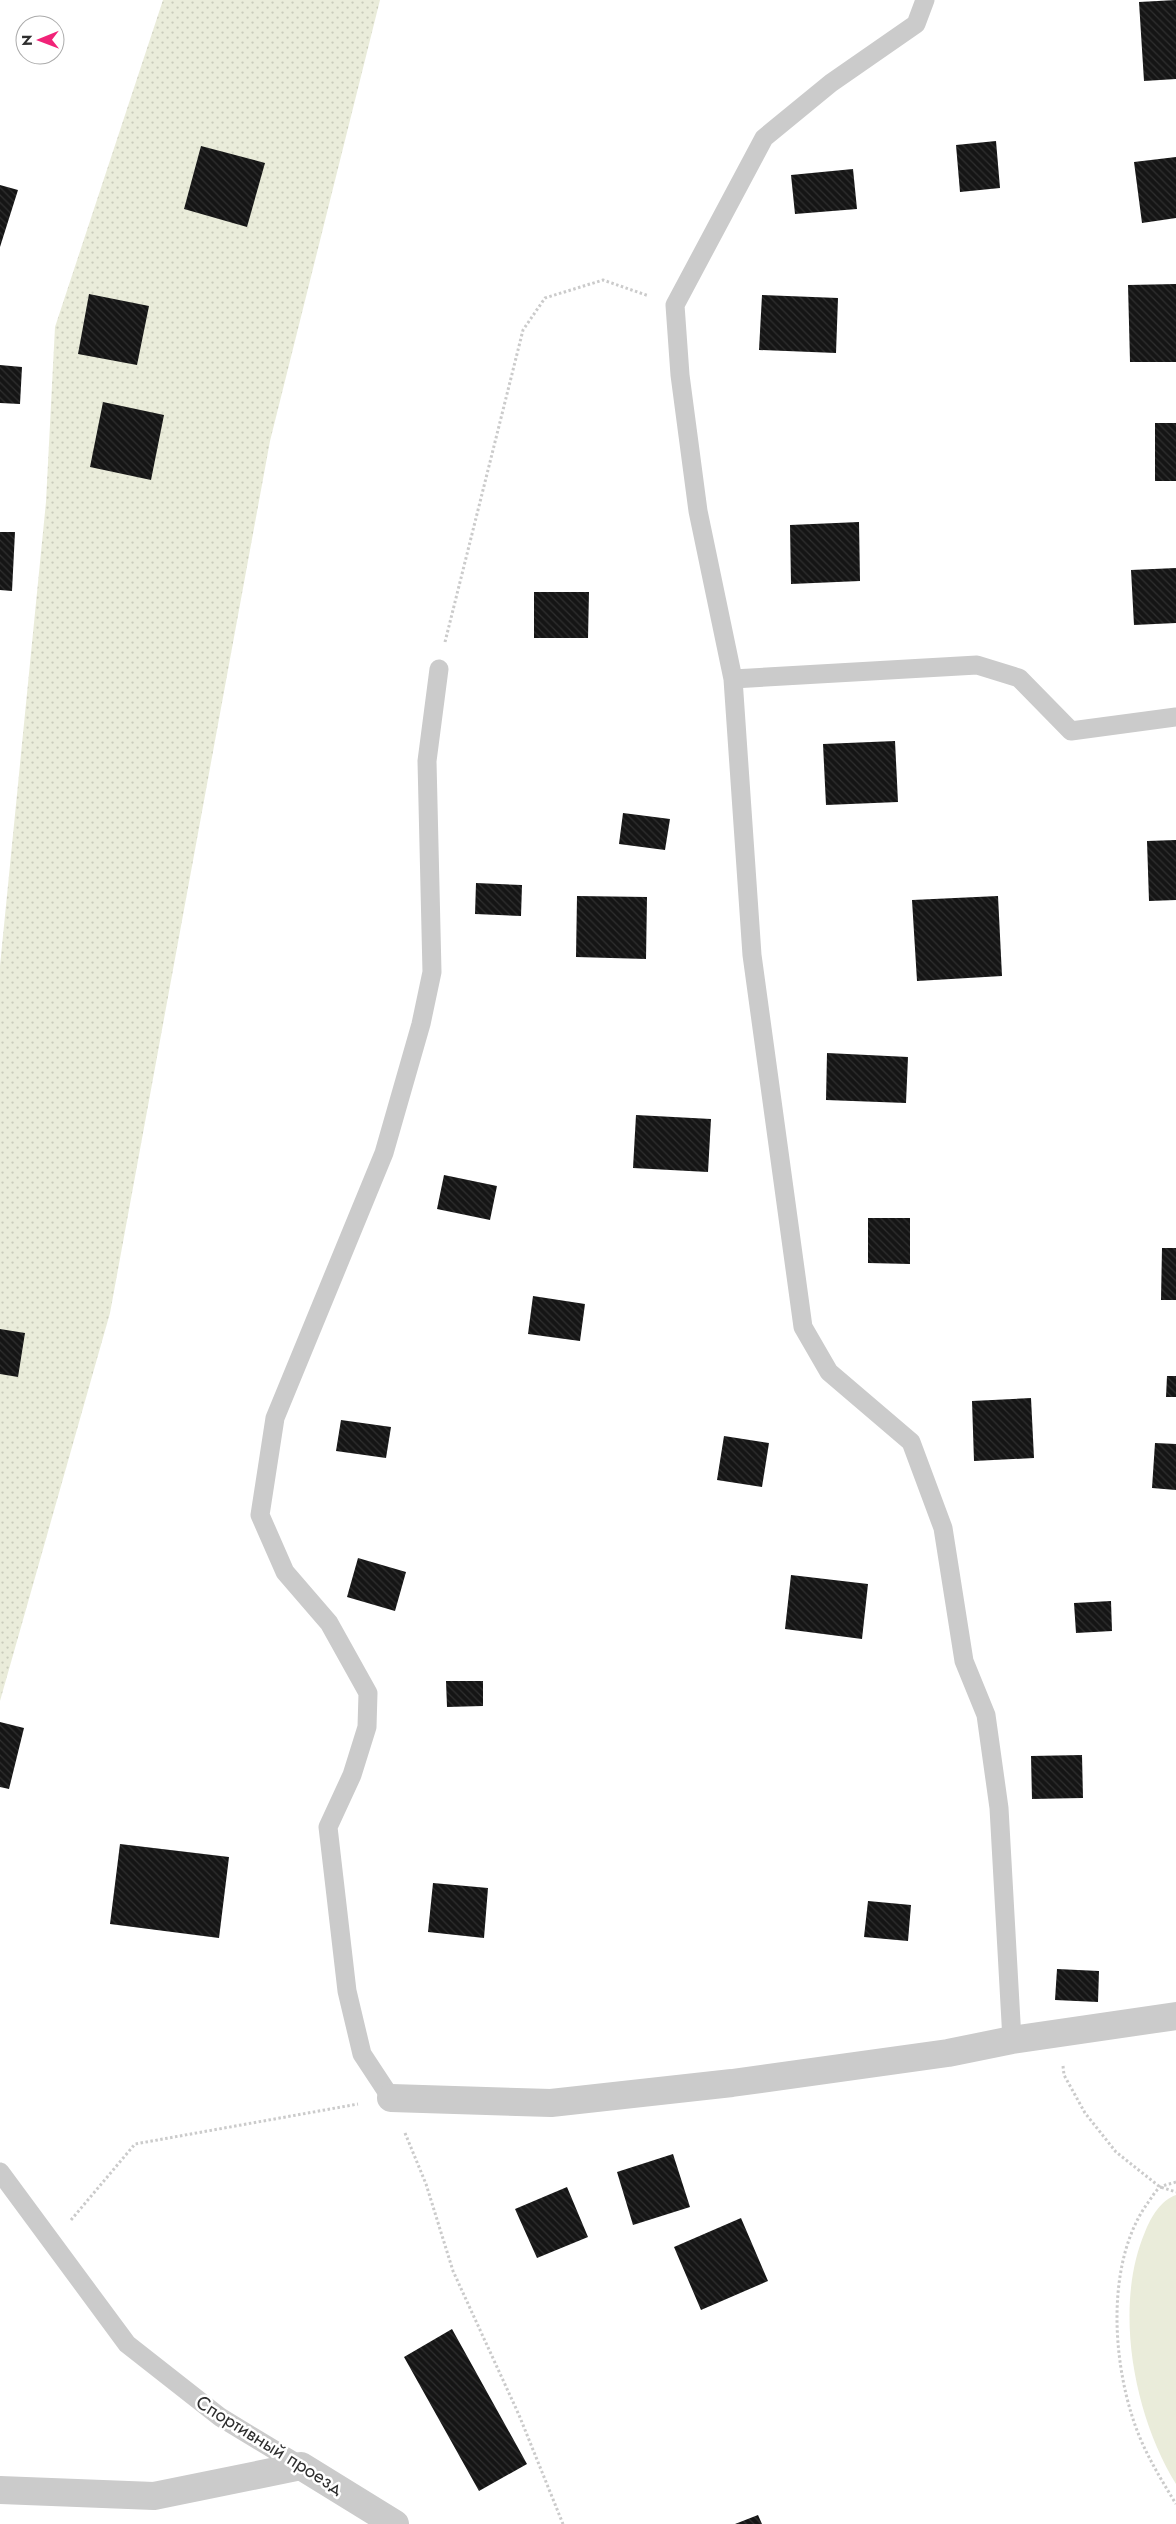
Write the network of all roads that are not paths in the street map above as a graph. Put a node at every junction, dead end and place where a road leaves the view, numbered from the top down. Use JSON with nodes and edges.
{"nodes":[{"id":1,"x":925,"y":0,"type":"edge"},
{"id":2,"x":439,"y":669,"type":"road end"},
{"id":3,"x":733,"y":679,"type":"junction"},
{"id":4,"x":1176,"y":717,"type":"edge"},
{"id":5,"x":1176,"y":2016,"type":"edge"},
{"id":6,"x":1012,"y":2040,"type":"junction"},
{"id":7,"x":391,"y":2098,"type":"joint"},
{"id":8,"x":0,"y":2172,"type":"edge"},
{"id":9,"x":301,"y":2466,"type":"junction"},
{"id":10,"x":0,"y":2490,"type":"edge"},
{"id":11,"x":395,"y":2524,"type":"edge"}],
"edges":[{"from":1,"to":3,"type":"lane"},
{"from":2,"to":7,"type":"lane"},
{"from":3,"to":4,"type":"lane"},
{"from":3,"to":6,"type":"lane"},
{"from":5,"to":6,"type":"street"},
{"from":6,"to":7,"type":"street"},
{"from":8,"to":9,"type":"lane","name":"Спортивный проезд"},
{"from":9,"to":10,"type":"street"},
{"from":9,"to":11,"type":"street","name":"Спортивный проезд"}]}
